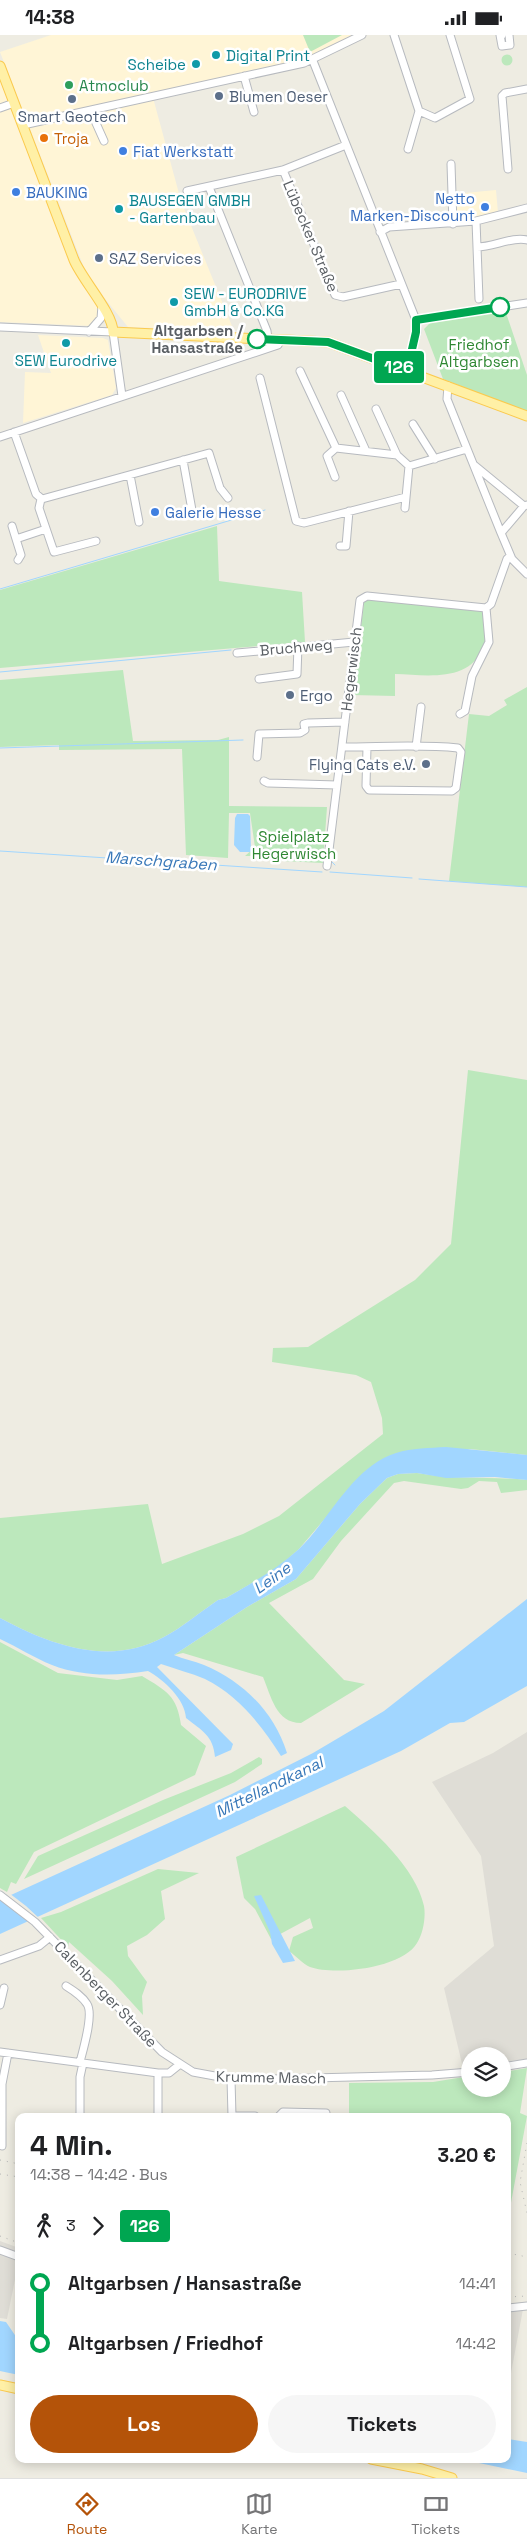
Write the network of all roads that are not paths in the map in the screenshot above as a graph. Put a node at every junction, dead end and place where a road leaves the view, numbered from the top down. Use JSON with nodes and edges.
{"nodes":[{"id":1,"x":362,"y":35,"type":"edge"},
{"id":2,"x":394,"y":35,"type":"edge"},
{"id":3,"x":450,"y":35,"type":"edge"},
{"id":4,"x":502,"y":35,"type":"edge"},
{"id":5,"x":509,"y":35,"type":"edge"},
{"id":6,"x":313,"y":61,"type":"junction"},
{"id":7,"x":0,"y":66,"type":"edge"},
{"id":8,"x":244,"y":77,"type":"junction"},
{"id":9,"x":527,"y":89,"type":"edge"},
{"id":10,"x":14,"y":103,"type":"junction"},
{"id":11,"x":0,"y":108,"type":"edge"},
{"id":12,"x":91,"y":111,"type":"junction"},
{"id":13,"x":419,"y":111,"type":"junction"},
{"id":14,"x":254,"y":112,"type":"dead end"},
{"id":15,"x":23,"y":125,"type":"junction"},
{"id":16,"x":104,"y":141,"type":"dead end"},
{"id":17,"x":346,"y":145,"type":"junction"},
{"id":18,"x":408,"y":149,"type":"dead end"},
{"id":19,"x":451,"y":164,"type":"dead end"},
{"id":20,"x":508,"y":169,"type":"dead end"},
{"id":21,"x":283,"y":170,"type":"junction"},
{"id":22,"x":209,"y":187,"type":"junction"},
{"id":23,"x":187,"y":191,"type":"dead end"},
{"id":24,"x":527,"y":208,"type":"edge"},
{"id":25,"x":476,"y":221,"type":"junction"},
{"id":26,"x":453,"y":224,"type":"junction"},
{"id":27,"x":380,"y":232,"type":"junction"},
{"id":28,"x":527,"y":240,"type":"edge"},
{"id":29,"x":477,"y":247,"type":"junction"},
{"id":30,"x":401,"y":284,"type":"junction"},
{"id":31,"x":479,"y":299,"type":"dead end"},
{"id":32,"x":527,"y":303,"type":"edge"},
{"id":33,"x":102,"y":306,"type":"junction"},
{"id":34,"x":416,"y":320,"type":"junction"},
{"id":35,"x":0,"y":327,"type":"edge"},
{"id":36,"x":90,"y":331,"type":"junction"},
{"id":37,"x":113,"y":332,"type":"junction"},
{"id":38,"x":268,"y":339,"type":"junction"},
{"id":39,"x":281,"y":339,"type":"junction"},
{"id":40,"x":300,"y":371,"type":"dead end"},
{"id":41,"x":407,"y":371,"type":"junction"},
{"id":42,"x":260,"y":378,"type":"dead end"},
{"id":43,"x":448,"y":386,"type":"junction"},
{"id":44,"x":341,"y":395,"type":"dead end"},
{"id":45,"x":122,"y":396,"type":"junction"},
{"id":46,"x":376,"y":409,"type":"dead end"},
{"id":47,"x":527,"y":416,"type":"edge"},
{"id":48,"x":413,"y":424,"type":"dead end"},
{"id":49,"x":14,"y":432,"type":"junction"},
{"id":50,"x":0,"y":437,"type":"edge"},
{"id":51,"x":336,"y":448,"type":"junction"},
{"id":52,"x":467,"y":449,"type":"junction"},
{"id":53,"x":366,"y":451,"type":"junction"},
{"id":54,"x":397,"y":455,"type":"junction"},
{"id":55,"x":435,"y":459,"type":"junction"},
{"id":56,"x":183,"y":460,"type":"junction"},
{"id":57,"x":473,"y":464,"type":"junction"},
{"id":58,"x":409,"y":466,"type":"junction"},
{"id":59,"x":130,"y":475,"type":"junction"},
{"id":60,"x":335,"y":477,"type":"dead end"},
{"id":61,"x":406,"y":497,"type":"junction"},
{"id":62,"x":228,"y":498,"type":"dead end"},
{"id":63,"x":41,"y":499,"type":"junction"},
{"id":64,"x":525,"y":506,"type":"edge"},
{"id":65,"x":405,"y":509,"type":"dead end"},
{"id":66,"x":192,"y":510,"type":"dead end"},
{"id":67,"x":349,"y":511,"type":"junction"},
{"id":68,"x":139,"y":522,"type":"dead end"},
{"id":69,"x":12,"y":525,"type":"dead end"},
{"id":70,"x":46,"y":529,"type":"junction"},
{"id":71,"x":501,"y":533,"type":"junction"},
{"id":72,"x":16,"y":539,"type":"junction"},
{"id":73,"x":96,"y":541,"type":"dead end"},
{"id":74,"x":340,"y":546,"type":"dead end"},
{"id":75,"x":510,"y":556,"type":"junction"},
{"id":76,"x":18,"y":560,"type":"dead end"},
{"id":77,"x":527,"y":575,"type":"edge"},
{"id":78,"x":486,"y":608,"type":"junction"},
{"id":79,"x":354,"y":641,"type":"junction"},
{"id":80,"x":298,"y":647,"type":"junction"},
{"id":81,"x":237,"y":653,"type":"dead end"},
{"id":82,"x":259,"y":679,"type":"dead end"},
{"id":83,"x":421,"y":707,"type":"dead end"},
{"id":84,"x":460,"y":714,"type":"dead end"},
{"id":85,"x":345,"y":722,"type":"junction"},
{"id":86,"x":342,"y":747,"type":"junction"},
{"id":87,"x":367,"y":747,"type":"junction"},
{"id":88,"x":416,"y":747,"type":"junction"},
{"id":89,"x":257,"y":757,"type":"dead end"},
{"id":90,"x":264,"y":781,"type":"dead end"},
{"id":91,"x":337,"y":785,"type":"junction"},
{"id":92,"x":327,"y":866,"type":"dead end"},
{"id":93,"x":1,"y":1895,"type":"edge"},
{"id":94,"x":50,"y":1937,"type":"junction"},
{"id":95,"x":0,"y":1960,"type":"edge"},
{"id":96,"x":66,"y":1986,"type":"dead end"},
{"id":97,"x":4,"y":1987,"type":"dead end"},
{"id":98,"x":0,"y":2005,"type":"edge"},
{"id":99,"x":4,"y":2052,"type":"edge"},
{"id":100,"x":82,"y":2063,"type":"junction"},
{"id":101,"x":527,"y":2063,"type":"edge"},
{"id":102,"x":178,"y":2065,"type":"junction"},
{"id":103,"x":511,"y":2066,"type":"edge"},
{"id":104,"x":461,"y":2072,"type":"edge"},
{"id":105,"x":158,"y":2073,"type":"junction"},
{"id":106,"x":232,"y":2079,"type":"junction"},
{"id":107,"x":1,"y":2112,"type":"edge"},
{"id":108,"x":80,"y":2113,"type":"edge"},
{"id":109,"x":158,"y":2113,"type":"edge"},
{"id":110,"x":232,"y":2113,"type":"edge"},
{"id":111,"x":282,"y":2113,"type":"edge"},
{"id":112,"x":326,"y":2113,"type":"edge"},
{"id":113,"x":2,"y":2146,"type":"dead end"},
{"id":114,"x":0,"y":2250,"type":"edge"},
{"id":115,"x":15,"y":2256,"type":"edge"},
{"id":116,"x":527,"y":2306,"type":"edge"},
{"id":117,"x":511,"y":2308,"type":"edge"},
{"id":118,"x":0,"y":2385,"type":"edge"},
{"id":119,"x":15,"y":2388,"type":"edge"},
{"id":120,"x":391,"y":2463,"type":"edge"},
{"id":121,"x":452,"y":2478,"type":"edge"}],
"edges":[{"from":1,"to":6,"type":"street"},
{"from":2,"to":13,"type":"street"},
{"from":3,"to":13,"type":"street"},
{"from":4,"to":5,"type":"street"},
{"from":6,"to":8,"type":"street"},
{"from":6,"to":17,"type":"street"},
{"from":7,"to":10,"type":"main road"},
{"from":8,"to":12,"type":"street"},
{"from":8,"to":14,"type":"street"},
{"from":9,"to":20,"type":"street"},
{"from":10,"to":11,"type":"street"},
{"from":10,"to":15,"type":"main road"},
{"from":12,"to":15,"type":"street"},
{"from":12,"to":16,"type":"street"},
{"from":13,"to":18,"type":"street"},
{"from":15,"to":33,"type":"main road"},
{"from":17,"to":21,"type":"street"},
{"from":17,"to":27,"type":"street"},
{"from":19,"to":26,"type":"street"},
{"from":21,"to":22,"type":"street"},
{"from":21,"to":30,"type":"street","name":"Lübecker Straße"},
{"from":22,"to":23,"type":"street"},
{"from":22,"to":38,"type":"street"},
{"from":24,"to":25,"type":"street"},
{"from":25,"to":26,"type":"street"},
{"from":25,"to":29,"type":"street"},
{"from":26,"to":27,"type":"street"},
{"from":27,"to":30,"type":"street"},
{"from":28,"to":29,"type":"street"},
{"from":29,"to":31,"type":"street"},
{"from":30,"to":34,"type":"street"},
{"from":32,"to":34,"type":"street"},
{"from":33,"to":36,"type":"street"},
{"from":33,"to":37,"type":"main road"},
{"from":34,"to":41,"type":"street"},
{"from":35,"to":36,"type":"street"},
{"from":36,"to":37,"type":"street"},
{"from":37,"to":38,"type":"main road"},
{"from":37,"to":45,"type":"street"},
{"from":38,"to":39,"type":"main road"},
{"from":39,"to":41,"type":"main road"},
{"from":39,"to":45,"type":"street"},
{"from":40,"to":51,"type":"street"},
{"from":41,"to":43,"type":"main road"},
{"from":42,"to":67,"type":"street"},
{"from":43,"to":47,"type":"main road"},
{"from":43,"to":52,"type":"street"},
{"from":44,"to":53,"type":"street"},
{"from":45,"to":49,"type":"street"},
{"from":46,"to":54,"type":"street"},
{"from":48,"to":55,"type":"street"},
{"from":49,"to":50,"type":"street"},
{"from":49,"to":63,"type":"street"},
{"from":51,"to":53,"type":"street"},
{"from":51,"to":60,"type":"street"},
{"from":52,"to":55,"type":"street"},
{"from":52,"to":57,"type":"street"},
{"from":53,"to":54,"type":"street"},
{"from":54,"to":58,"type":"street"},
{"from":55,"to":58,"type":"street"},
{"from":56,"to":59,"type":"street"},
{"from":56,"to":62,"type":"street"},
{"from":56,"to":66,"type":"street"},
{"from":57,"to":64,"type":"street"},
{"from":57,"to":71,"type":"street"},
{"from":58,"to":61,"type":"street"},
{"from":59,"to":63,"type":"street"},
{"from":59,"to":68,"type":"street"},
{"from":61,"to":65,"type":"street"},
{"from":61,"to":67,"type":"street"},
{"from":63,"to":70,"type":"street"},
{"from":64,"to":71,"type":"street"},
{"from":67,"to":74,"type":"street"},
{"from":69,"to":72,"type":"street"},
{"from":70,"to":72,"type":"street"},
{"from":70,"to":73,"type":"street"},
{"from":71,"to":75,"type":"street"},
{"from":72,"to":76,"type":"street"},
{"from":75,"to":77,"type":"street"},
{"from":75,"to":78,"type":"street"},
{"from":78,"to":79,"type":"street","name":"Hegerwisch"},
{"from":78,"to":84,"type":"street"},
{"from":79,"to":80,"type":"street","name":"Bruchweg"},
{"from":79,"to":85,"type":"street","name":"Hegerwisch"},
{"from":80,"to":81,"type":"street","name":"Bruchweg"},
{"from":80,"to":82,"type":"street"},
{"from":83,"to":88,"type":"street"},
{"from":85,"to":86,"type":"street","name":"Hegerwisch"},
{"from":85,"to":89,"type":"street"},
{"from":86,"to":87,"type":"street"},
{"from":86,"to":91,"type":"street","name":"Hegerwisch"},
{"from":87,"to":88,"type":"street"},
{"from":87,"to":88,"type":"street"},
{"from":90,"to":91,"type":"street"},
{"from":91,"to":92,"type":"street","name":"Hegerwisch"},
{"from":93,"to":94,"type":"street","name":"Calenberger Straße"},
{"from":94,"to":95,"type":"street"},
{"from":94,"to":102,"type":"street","name":"Calenberger Straße"},
{"from":96,"to":100,"type":"street"},
{"from":97,"to":98,"type":"street"},
{"from":99,"to":100,"type":"street"},
{"from":99,"to":107,"type":"street"},
{"from":100,"to":105,"type":"street"},
{"from":100,"to":108,"type":"street"},
{"from":101,"to":103,"type":"street"},
{"from":102,"to":105,"type":"street"},
{"from":102,"to":106,"type":"street","name":"Krumme Masch"},
{"from":104,"to":106,"type":"street","name":"Krumme Masch"},
{"from":105,"to":109,"type":"street"},
{"from":106,"to":110,"type":"street"},
{"from":107,"to":113,"type":"street"},
{"from":111,"to":112,"type":"street"},
{"from":114,"to":115,"type":"street"},
{"from":116,"to":117,"type":"street"},
{"from":118,"to":119,"type":"main road"},
{"from":120,"to":121,"type":"main road"}]}
